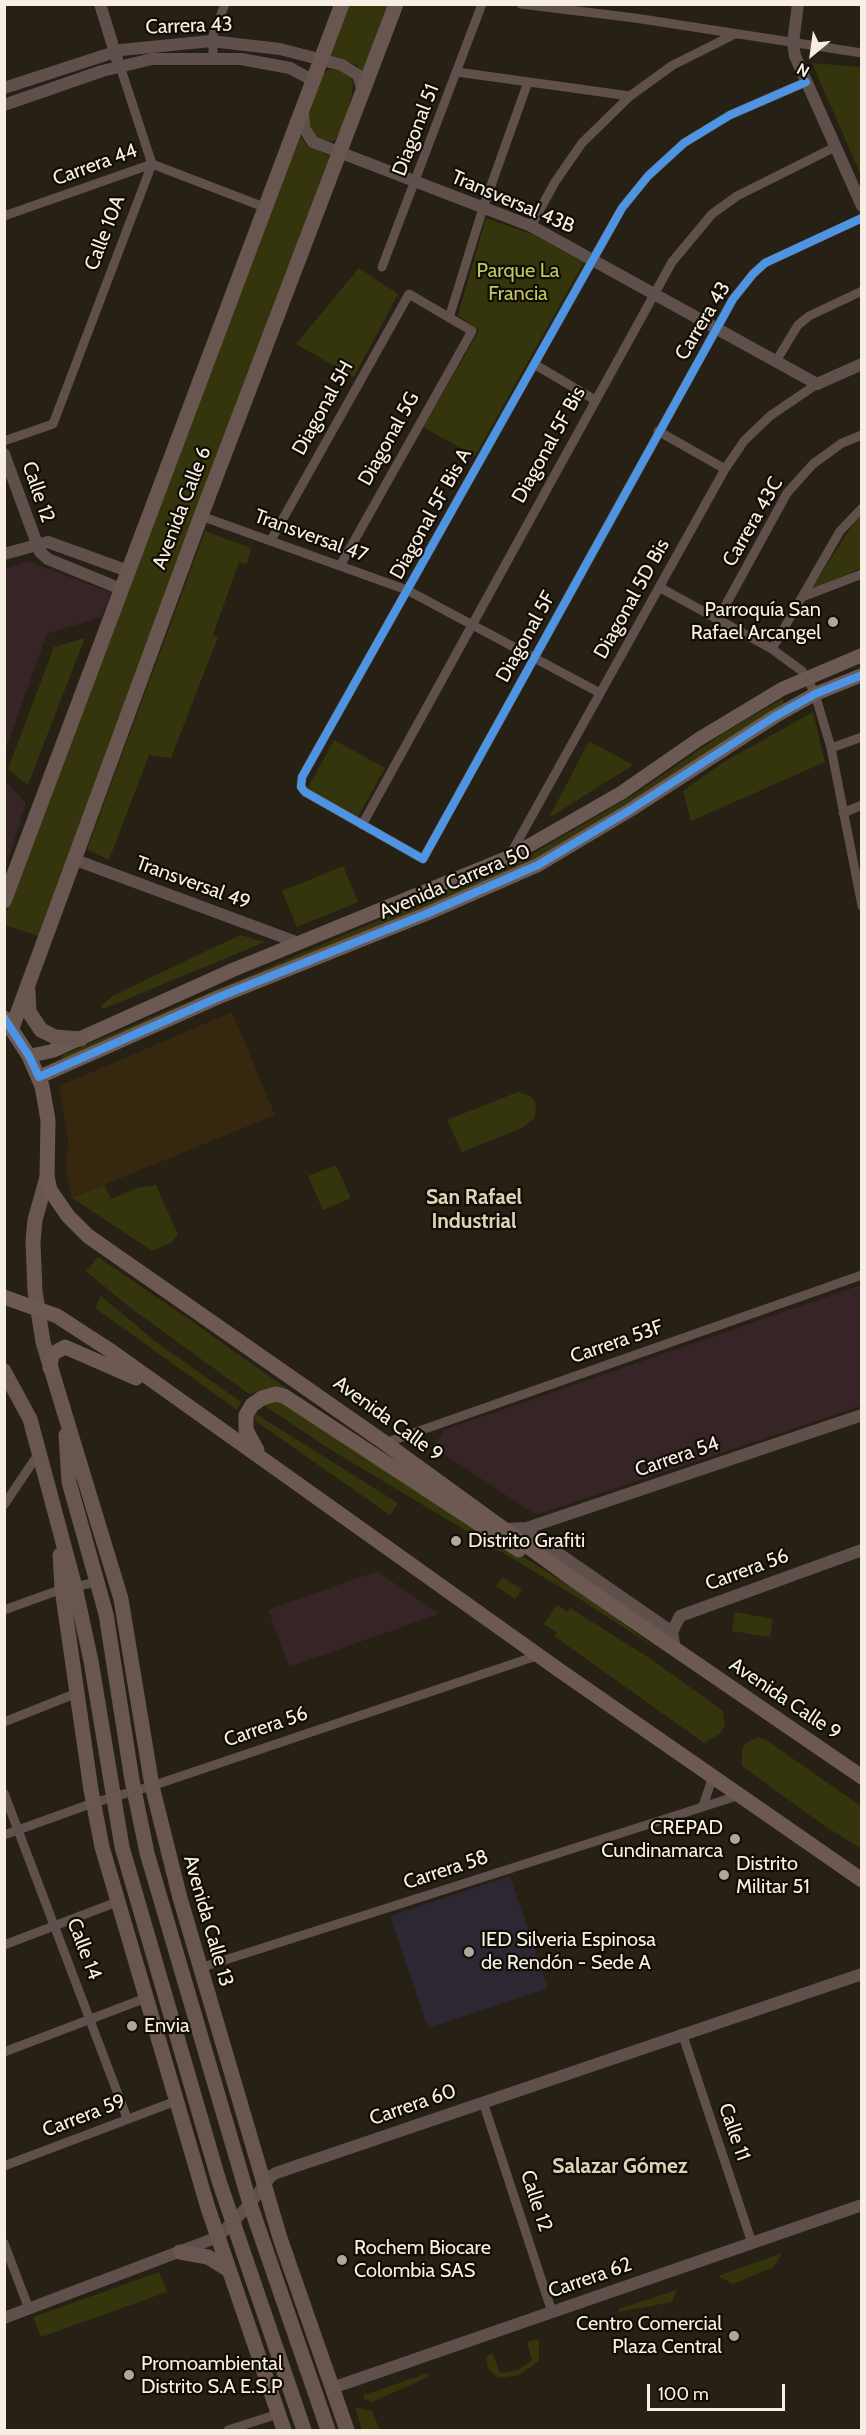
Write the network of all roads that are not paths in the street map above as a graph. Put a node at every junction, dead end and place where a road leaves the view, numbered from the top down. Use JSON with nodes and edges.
{"nodes":[{"id":1,"x":100,"y":4,"type":"edge"},
{"id":2,"x":225,"y":4,"type":"edge"},
{"id":3,"x":342,"y":4,"type":"edge"},
{"id":4,"x":396,"y":4,"type":"edge"},
{"id":5,"x":482,"y":4,"type":"edge"},
{"id":6,"x":521,"y":4,"type":"edge"},
{"id":7,"x":798,"y":4,"type":"edge"},
{"id":8,"x":735,"y":34,"type":"junction"},
{"id":9,"x":213,"y":42,"type":"junction"},
{"id":10,"x":793,"y":44,"type":"junction"},
{"id":11,"x":115,"y":51,"type":"junction"},
{"id":12,"x":861,"y":52,"type":"edge"},
{"id":13,"x":213,"y":57,"type":"junction"},
{"id":14,"x":322,"y":60,"type":"junction"},
{"id":15,"x":120,"y":66,"type":"junction"},
{"id":16,"x":457,"y":72,"type":"junction"},
{"id":17,"x":314,"y":81,"type":"junction"},
{"id":18,"x":528,"y":82,"type":"junction"},
{"id":19,"x":806,"y":82,"type":"junction"},
{"id":20,"x":4,"y":88,"type":"edge"},
{"id":21,"x":363,"y":91,"type":"junction"},
{"id":22,"x":630,"y":96,"type":"junction"},
{"id":23,"x":5,"y":103,"type":"edge"},
{"id":24,"x":303,"y":109,"type":"junction"},
{"id":25,"x":835,"y":147,"type":"junction"},
{"id":26,"x":339,"y":155,"type":"junction"},
{"id":27,"x":152,"y":164,"type":"junction"},
{"id":28,"x":415,"y":183,"type":"junction"},
{"id":29,"x":861,"y":206,"type":"edge"},
{"id":30,"x":264,"y":207,"type":"junction"},
{"id":31,"x":483,"y":208,"type":"junction"},
{"id":32,"x":4,"y":216,"type":"edge"},
{"id":33,"x":861,"y":218,"type":"edge"},
{"id":34,"x":531,"y":226,"type":"junction"},
{"id":35,"x":592,"y":259,"type":"junction"},
{"id":36,"x":382,"y":267,"type":"dead end"},
{"id":37,"x":861,"y":291,"type":"edge"},
{"id":38,"x":654,"y":293,"type":"junction"},
{"id":39,"x":449,"y":318,"type":"junction"},
{"id":40,"x":716,"y":327,"type":"junction"},
{"id":41,"x":776,"y":361,"type":"junction"},
{"id":42,"x":534,"y":364,"type":"junction"},
{"id":43,"x":861,"y":364,"type":"edge"},
{"id":44,"x":817,"y":384,"type":"junction"},
{"id":45,"x":595,"y":400,"type":"junction"},
{"id":46,"x":658,"y":431,"type":"junction"},
{"id":47,"x":861,"y":435,"type":"edge"},
{"id":48,"x":4,"y":441,"type":"edge"},
{"id":49,"x":4,"y":454,"type":"edge"},
{"id":50,"x":725,"y":470,"type":"junction"},
{"id":51,"x":857,"y":511,"type":"edge"},
{"id":52,"x":201,"y":516,"type":"junction"},
{"id":53,"x":271,"y":540,"type":"junction"},
{"id":54,"x":35,"y":543,"type":"junction"},
{"id":55,"x":4,"y":554,"type":"edge"},
{"id":56,"x":340,"y":566,"type":"junction"},
{"id":57,"x":128,"y":571,"type":"junction"},
{"id":58,"x":861,"y":574,"type":"edge"},
{"id":59,"x":659,"y":586,"type":"junction"},
{"id":60,"x":121,"y":589,"type":"junction"},
{"id":61,"x":407,"y":590,"type":"junction"},
{"id":62,"x":802,"y":597,"type":"junction"},
{"id":63,"x":718,"y":619,"type":"junction"},
{"id":64,"x":471,"y":622,"type":"junction"},
{"id":65,"x":772,"y":649,"type":"junction"},
{"id":66,"x":861,"y":655,"type":"edge"},
{"id":67,"x":535,"y":656,"type":"junction"},
{"id":68,"x":861,"y":675,"type":"edge"},
{"id":69,"x":807,"y":678,"type":"junction"},
{"id":70,"x":600,"y":693,"type":"junction"},
{"id":71,"x":815,"y":694,"type":"junction"},
{"id":72,"x":861,"y":737,"type":"edge"},
{"id":73,"x":831,"y":748,"type":"junction"},
{"id":74,"x":861,"y":805,"type":"edge"},
{"id":75,"x":843,"y":813,"type":"junction"},
{"id":76,"x":362,"y":825,"type":"junction"},
{"id":77,"x":509,"y":857,"type":"junction"},
{"id":78,"x":73,"y":860,"type":"junction"},
{"id":79,"x":859,"y":874,"type":"edge"},
{"id":80,"x":4,"y":901,"type":"edge"},
{"id":81,"x":861,"y":906,"type":"edge"},
{"id":82,"x":299,"y":943,"type":"junction"},
{"id":83,"x":29,"y":980,"type":"junction"},
{"id":84,"x":8,"y":1023,"type":"edge"},
{"id":85,"x":81,"y":1039,"type":"junction"},
{"id":86,"x":29,"y":1056,"type":"junction"},
{"id":87,"x":39,"y":1077,"type":"junction"},
{"id":88,"x":47,"y":1177,"type":"junction"},
{"id":89,"x":861,"y":1275,"type":"edge"},
{"id":90,"x":4,"y":1297,"type":"edge"},
{"id":91,"x":37,"y":1308,"type":"junction"},
{"id":92,"x":50,"y":1368,"type":"junction"},
{"id":93,"x":4,"y":1371,"type":"edge"},
{"id":94,"x":177,"y":1397,"type":"junction"},
{"id":95,"x":65,"y":1414,"type":"junction"},
{"id":96,"x":861,"y":1415,"type":"edge"},
{"id":97,"x":385,"y":1443,"type":"junction"},
{"id":98,"x":39,"y":1453,"type":"junction"},
{"id":99,"x":259,"y":1455,"type":"junction"},
{"id":100,"x":6,"y":1501,"type":"edge"},
{"id":101,"x":505,"y":1529,"type":"junction"},
{"id":102,"x":523,"y":1529,"type":"junction"},
{"id":103,"x":861,"y":1550,"type":"edge"},
{"id":104,"x":574,"y":1580,"type":"junction"},
{"id":105,"x":98,"y":1582,"type":"junction"},
{"id":106,"x":69,"y":1588,"type":"junction"},
{"id":107,"x":4,"y":1610,"type":"edge"},
{"id":108,"x":672,"y":1632,"type":"junction"},
{"id":109,"x":675,"y":1649,"type":"junction"},
{"id":110,"x":539,"y":1655,"type":"junction"},
{"id":111,"x":135,"y":1679,"type":"junction"},
{"id":112,"x":77,"y":1693,"type":"junction"},
{"id":113,"x":122,"y":1711,"type":"junction"},
{"id":114,"x":4,"y":1722,"type":"edge"},
{"id":115,"x":713,"y":1776,"type":"junction"},
{"id":116,"x":861,"y":1777,"type":"edge"},
{"id":117,"x":152,"y":1786,"type":"junction"},
{"id":118,"x":134,"y":1791,"type":"junction"},
{"id":119,"x":4,"y":1793,"type":"edge"},
{"id":120,"x":740,"y":1795,"type":"junction"},
{"id":121,"x":112,"y":1797,"type":"junction"},
{"id":122,"x":93,"y":1803,"type":"junction"},
{"id":123,"x":704,"y":1806,"type":"junction"},
{"id":124,"x":19,"y":1830,"type":"junction"},
{"id":125,"x":4,"y":1835,"type":"edge"},
{"id":126,"x":861,"y":1880,"type":"edge"},
{"id":127,"x":117,"y":1902,"type":"junction"},
{"id":128,"x":56,"y":1927,"type":"junction"},
{"id":129,"x":4,"y":1945,"type":"edge"},
{"id":130,"x":200,"y":1968,"type":"junction"},
{"id":131,"x":861,"y":1974,"type":"edge"},
{"id":132,"x":144,"y":1992,"type":"junction"},
{"id":133,"x":166,"y":1996,"type":"junction"},
{"id":134,"x":190,"y":1998,"type":"junction"},
{"id":135,"x":91,"y":2018,"type":"junction"},
{"id":136,"x":682,"y":2033,"type":"junction"},
{"id":137,"x":4,"y":2052,"type":"edge"},
{"id":138,"x":176,"y":2101,"type":"junction"},
{"id":139,"x":483,"y":2102,"type":"junction"},
{"id":140,"x":127,"y":2118,"type":"junction"},
{"id":141,"x":4,"y":2166,"type":"edge"},
{"id":142,"x":264,"y":2183,"type":"junction"},
{"id":143,"x":250,"y":2204,"type":"junction"},
{"id":144,"x":861,"y":2205,"type":"edge"},
{"id":145,"x":233,"y":2224,"type":"junction"},
{"id":146,"x":218,"y":2237,"type":"junction"},
{"id":147,"x":4,"y":2243,"type":"edge"},
{"id":148,"x":752,"y":2243,"type":"junction"},
{"id":149,"x":180,"y":2252,"type":"junction"},
{"id":150,"x":229,"y":2270,"type":"junction"},
{"id":151,"x":29,"y":2309,"type":"junction"},
{"id":152,"x":552,"y":2312,"type":"junction"},
{"id":153,"x":4,"y":2318,"type":"edge"},
{"id":154,"x":302,"y":2353,"type":"junction"},
{"id":155,"x":278,"y":2357,"type":"junction"},
{"id":156,"x":330,"y":2382,"type":"junction"},
{"id":157,"x":270,"y":2391,"type":"junction"},
{"id":158,"x":278,"y":2414,"type":"junction"},
{"id":159,"x":228,"y":2430,"type":"edge"},
{"id":160,"x":284,"y":2430,"type":"edge"},
{"id":161,"x":304,"y":2430,"type":"edge"},
{"id":162,"x":328,"y":2430,"type":"edge"},
{"id":163,"x":347,"y":2430,"type":"edge"}],
"edges":[{"from":1,"to":11,"type":"street"},
{"from":2,"to":9,"type":"street"},
{"from":3,"to":14,"type":"main road","name":"Avenida Calle 6"},
{"from":4,"to":21,"type":"main road","name":"Avenida Calle 6"},
{"from":5,"to":16,"type":"street","name":"Diagonal 51"},
{"from":6,"to":8,"type":"street"},
{"from":7,"to":10,"type":"street"},
{"from":8,"to":10,"type":"street"},
{"from":8,"to":22,"type":"street"},
{"from":9,"to":11,"type":"street","name":"Carrera 43"},
{"from":9,"to":13,"type":"street"},
{"from":9,"to":14,"type":"street","name":"Carrera 43"},
{"from":10,"to":12,"type":"street"},
{"from":10,"to":19,"type":"street"},
{"from":11,"to":15,"type":"street"},
{"from":11,"to":20,"type":"street","name":"Carrera 43"},
{"from":13,"to":15,"type":"street","name":"Carrera 43"},
{"from":13,"to":17,"type":"street","name":"Carrera 43"},
{"from":14,"to":17,"type":"main road","name":"Avenida Calle 6"},
{"from":14,"to":21,"type":"street","name":"Carrera 43"},
{"from":15,"to":23,"type":"street","name":"Carrera 43"},
{"from":15,"to":27,"type":"street"},
{"from":16,"to":18,"type":"street"},
{"from":16,"to":28,"type":"street","name":"Diagonal 51"},
{"from":17,"to":24,"type":"main road","name":"Avenida Calle 6"},
{"from":18,"to":22,"type":"street"},
{"from":18,"to":31,"type":"street"},
{"from":19,"to":25,"type":"street"},
{"from":19,"to":35,"type":"street","name":"Diagonal 5F Bis A"},
{"from":21,"to":26,"type":"main road","name":"Avenida Calle 6"},
{"from":22,"to":34,"type":"street"},
{"from":24,"to":26,"type":"street","name":"Transversal 43B"},
{"from":24,"to":30,"type":"main road","name":"Avenida Calle 6"},
{"from":25,"to":29,"type":"street"},
{"from":25,"to":38,"type":"street","name":"Diagonal 5F Bis"},
{"from":26,"to":28,"type":"street","name":"Transversal 43B"},
{"from":26,"to":52,"type":"main road","name":"Avenida Calle 6"},
{"from":27,"to":30,"type":"street","name":"Carrera 44"},
{"from":27,"to":32,"type":"street","name":"Carrera 44"},
{"from":27,"to":48,"type":"street","name":"Calle 10A"},
{"from":28,"to":31,"type":"street","name":"Transversal 43B"},
{"from":28,"to":36,"type":"street","name":"Diagonal 51"},
{"from":30,"to":57,"type":"main road","name":"Avenida Calle 6"},
{"from":31,"to":34,"type":"street","name":"Transversal 43B"},
{"from":31,"to":39,"type":"street"},
{"from":33,"to":40,"type":"street","name":"Carrera 43"},
{"from":34,"to":35,"type":"street","name":"Transversal 43B"},
{"from":35,"to":38,"type":"street","name":"Transversal 43B"},
{"from":35,"to":42,"type":"street","name":"Diagonal 5F Bis A"},
{"from":37,"to":41,"type":"street"},
{"from":38,"to":40,"type":"street","name":"Transversal 43B"},
{"from":38,"to":45,"type":"street","name":"Diagonal 5F Bis"},
{"from":39,"to":53,"type":"street","name":"Diagonal 5H"},
{"from":39,"to":56,"type":"street","name":"Diagonal 5G"},
{"from":40,"to":41,"type":"street","name":"Transversal 43B"},
{"from":40,"to":46,"type":"street","name":"Carrera 43"},
{"from":41,"to":44,"type":"street","name":"Transversal 43B"},
{"from":42,"to":45,"type":"street"},
{"from":42,"to":61,"type":"street","name":"Diagonal 5F Bis A"},
{"from":43,"to":44,"type":"street"},
{"from":44,"to":50,"type":"street","name":"Diagonal 5D Bis"},
{"from":45,"to":64,"type":"street","name":"Diagonal 5F Bis"},
{"from":46,"to":50,"type":"street"},
{"from":46,"to":67,"type":"street","name":"Diagonal 5F"},
{"from":47,"to":63,"type":"street","name":"Carrera 43C"},
{"from":49,"to":54,"type":"street","name":"Calle 12"},
{"from":50,"to":59,"type":"street","name":"Diagonal 5D Bis"},
{"from":51,"to":62,"type":"street"},
{"from":52,"to":53,"type":"street","name":"Transversal 47"},
{"from":52,"to":78,"type":"main road","name":"Avenida Calle 6"},
{"from":53,"to":56,"type":"street","name":"Transversal 47"},
{"from":54,"to":55,"type":"street"},
{"from":54,"to":57,"type":"street"},
{"from":54,"to":60,"type":"street"},
{"from":56,"to":61,"type":"street","name":"Transversal 47"},
{"from":57,"to":60,"type":"main road","name":"Avenida Calle 6"},
{"from":58,"to":62,"type":"street"},
{"from":59,"to":63,"type":"street"},
{"from":59,"to":70,"type":"street","name":"Diagonal 5D Bis"},
{"from":60,"to":80,"type":"main road","name":"Avenida Calle 6"},
{"from":61,"to":64,"type":"street","name":"Transversal 47"},
{"from":61,"to":76,"type":"street","name":"Diagonal 5F Bis A"},
{"from":62,"to":65,"type":"street"},
{"from":63,"to":65,"type":"street"},
{"from":64,"to":67,"type":"street","name":"Transversal 47"},
{"from":64,"to":76,"type":"street","name":"Diagonal 5F Bis"},
{"from":65,"to":69,"type":"street"},
{"from":66,"to":69,"type":"main road","name":"Avenida Carrera 50"},
{"from":67,"to":70,"type":"street","name":"Transversal 47"},
{"from":67,"to":76,"type":"street","name":"Diagonal 5F"},
{"from":68,"to":71,"type":"main road","name":"Avenida Carrera 50"},
{"from":69,"to":71,"type":"street"},
{"from":69,"to":77,"type":"main road","name":"Avenida Carrera 50"},
{"from":70,"to":77,"type":"street","name":"Diagonal 5D Bis"},
{"from":71,"to":73,"type":"street"},
{"from":71,"to":87,"type":"main road","name":"Avenida Carrera 50"},
{"from":72,"to":73,"type":"street"},
{"from":73,"to":75,"type":"street"},
{"from":74,"to":75,"type":"street"},
{"from":75,"to":79,"type":"street"},
{"from":77,"to":82,"type":"main road","name":"Avenida Carrera 50"},
{"from":78,"to":82,"type":"street","name":"Transversal 49"},
{"from":78,"to":83,"type":"main road","name":"Avenida Calle 6"},
{"from":79,"to":81,"type":"street"},
{"from":82,"to":85,"type":"main road","name":"Avenida Carrera 50"},
{"from":83,"to":84,"type":"main road","name":"Avenida Calle 6"},
{"from":83,"to":85,"type":"main road"},
{"from":84,"to":86,"type":"highway","name":"Avenida Calle 9"},
{"from":85,"to":86,"type":"main road","name":"Avenida Carrera 50"},
{"from":86,"to":87,"type":"highway","name":"Avenida Calle 9"},
{"from":87,"to":88,"type":"highway","name":"Avenida Calle 9"},
{"from":88,"to":91,"type":"main road","name":"Avenida Calle 13"},
{"from":88,"to":97,"type":"highway","name":"Avenida Calle 9"},
{"from":89,"to":97,"type":"street","name":"Carrera 53F"},
{"from":90,"to":91,"type":"highway"},
{"from":91,"to":92,"type":"main road","name":"Avenida Calle 13"},
{"from":91,"to":94,"type":"highway"},
{"from":92,"to":94,"type":"highway"},
{"from":92,"to":95,"type":"main road","name":"Avenida Calle 13"},
{"from":93,"to":98,"type":"main road"},
{"from":94,"to":99,"type":"highway"},
{"from":95,"to":105,"type":"main road","name":"Avenida Calle 13"},
{"from":95,"to":111,"type":"main road","name":"Avenida Calle 13"},
{"from":96,"to":102,"type":"street","name":"Carrera 54"},
{"from":97,"to":101,"type":"highway","name":"Avenida Calle 9"},
{"from":98,"to":100,"type":"street"},
{"from":98,"to":106,"type":"main road"},
{"from":99,"to":104,"type":"highway"},
{"from":99,"to":110,"type":"highway"},
{"from":101,"to":102,"type":"street","name":"Carrera 54"},
{"from":101,"to":104,"type":"highway","name":"Avenida Calle 9"},
{"from":102,"to":108,"type":"street"},
{"from":103,"to":108,"type":"street","name":"Carrera 56"},
{"from":104,"to":109,"type":"highway","name":"Avenida Calle 9"},
{"from":105,"to":106,"type":"street"},
{"from":105,"to":113,"type":"main road","name":"Avenida Calle 13"},
{"from":106,"to":107,"type":"street"},
{"from":106,"to":112,"type":"main road"},
{"from":106,"to":121,"type":"main road"},
{"from":108,"to":109,"type":"street"},
{"from":109,"to":116,"type":"highway","name":"Avenida Calle 9"},
{"from":110,"to":115,"type":"highway"},
{"from":110,"to":117,"type":"street","name":"Carrera 56"},
{"from":111,"to":113,"type":"main road"},
{"from":111,"to":117,"type":"main road","name":"Avenida Calle 13"},
{"from":112,"to":114,"type":"street"},
{"from":112,"to":122,"type":"main road"},
{"from":113,"to":118,"type":"main road","name":"Avenida Calle 13"},
{"from":115,"to":120,"type":"highway"},
{"from":115,"to":123,"type":"street"},
{"from":117,"to":118,"type":"street","name":"Carrera 56"},
{"from":117,"to":130,"type":"main road","name":"Avenida Calle 13"},
{"from":118,"to":121,"type":"street","name":"Carrera 56"},
{"from":118,"to":134,"type":"main road","name":"Avenida Calle 13"},
{"from":119,"to":124,"type":"street","name":"Calle 14"},
{"from":120,"to":123,"type":"street","name":"Carrera 58"},
{"from":120,"to":126,"type":"highway"},
{"from":121,"to":122,"type":"street","name":"Carrera 56"},
{"from":121,"to":133,"type":"main road"},
{"from":122,"to":124,"type":"street","name":"Carrera 56"},
{"from":122,"to":127,"type":"main road"},
{"from":123,"to":130,"type":"street","name":"Carrera 58"},
{"from":124,"to":125,"type":"street","name":"Carrera 56"},
{"from":124,"to":128,"type":"street","name":"Calle 14"},
{"from":127,"to":128,"type":"street"},
{"from":127,"to":132,"type":"main road"},
{"from":128,"to":129,"type":"street"},
{"from":128,"to":135,"type":"street","name":"Calle 14"},
{"from":130,"to":134,"type":"main road"},
{"from":130,"to":142,"type":"main road","name":"Avenida Calle 13"},
{"from":131,"to":136,"type":"street","name":"Carrera 60"},
{"from":132,"to":133,"type":"main road"},
{"from":132,"to":135,"type":"street"},
{"from":132,"to":138,"type":"main road"},
{"from":133,"to":145,"type":"main road"},
{"from":134,"to":143,"type":"main road","name":"Avenida Calle 13"},
{"from":135,"to":137,"type":"street"},
{"from":135,"to":140,"type":"street","name":"Calle 14"},
{"from":136,"to":139,"type":"street","name":"Carrera 60"},
{"from":136,"to":148,"type":"street","name":"Calle 11"},
{"from":138,"to":140,"type":"street","name":"Carrera 59"},
{"from":138,"to":146,"type":"main road"},
{"from":139,"to":142,"type":"street","name":"Carrera 60"},
{"from":139,"to":152,"type":"street","name":"Calle 12"},
{"from":140,"to":141,"type":"street","name":"Carrera 59"},
{"from":142,"to":143,"type":"street","name":"Carrera 60"},
{"from":142,"to":156,"type":"main road","name":"Avenida Calle 13"},
{"from":143,"to":145,"type":"street","name":"Carrera 60"},
{"from":143,"to":154,"type":"main road","name":"Avenida Calle 13"},
{"from":144,"to":148,"type":"street","name":"Carrera 62"},
{"from":145,"to":146,"type":"street","name":"Carrera 60"},
{"from":145,"to":155,"type":"main road"},
{"from":146,"to":149,"type":"street","name":"Carrera 60"},
{"from":146,"to":150,"type":"main road"},
{"from":147,"to":151,"type":"street"},
{"from":148,"to":152,"type":"street","name":"Carrera 62"},
{"from":149,"to":150,"type":"main road"},
{"from":149,"to":151,"type":"street","name":"Carrera 60"},
{"from":150,"to":157,"type":"main road"},
{"from":151,"to":153,"type":"street","name":"Carrera 60"},
{"from":152,"to":156,"type":"street","name":"Carrera 62"},
{"from":154,"to":156,"type":"main road"},
{"from":154,"to":162,"type":"main road","name":"Avenida Calle 13"},
{"from":155,"to":157,"type":"main road"},
{"from":155,"to":161,"type":"main road"},
{"from":156,"to":163,"type":"main road","name":"Avenida Calle 13"},
{"from":157,"to":158,"type":"main road"},
{"from":158,"to":159,"type":"street"},
{"from":158,"to":160,"type":"main road"}]}
